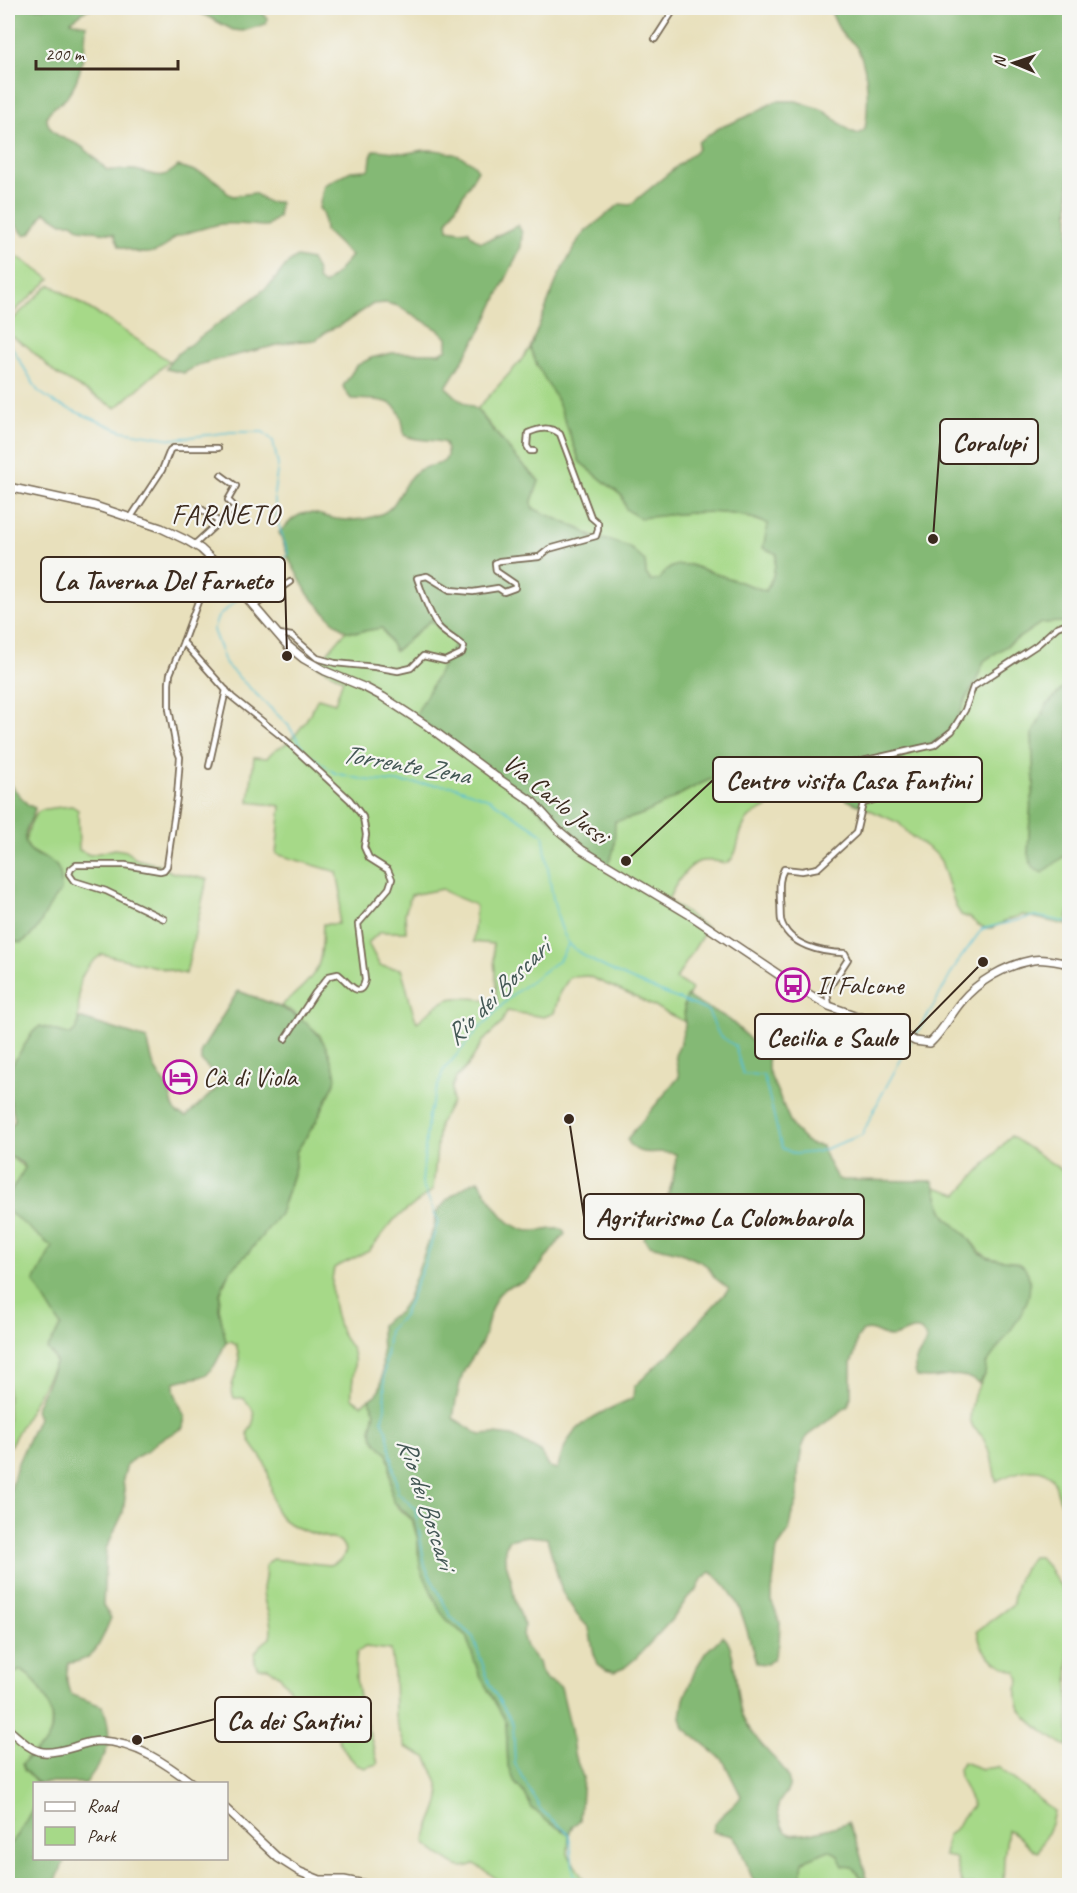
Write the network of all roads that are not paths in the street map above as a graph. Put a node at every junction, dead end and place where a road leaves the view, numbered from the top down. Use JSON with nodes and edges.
{"nodes":[{"id":1,"x":675,"y":8,"type":"edge"},
{"id":2,"x":655,"y":39,"type":"dead end"},
{"id":3,"x":218,"y":448,"type":"dead end"},
{"id":4,"x":534,"y":451,"type":"dead end"},
{"id":5,"x":221,"y":475,"type":"dead end"},
{"id":6,"x":8,"y":487,"type":"edge"},
{"id":7,"x":201,"y":508,"type":"dead end"},
{"id":8,"x":131,"y":517,"type":"junction"},
{"id":9,"x":219,"y":522,"type":"junction"},
{"id":10,"x":194,"y":545,"type":"junction"},
{"id":11,"x":213,"y":561,"type":"junction"},
{"id":12,"x":290,"y":582,"type":"dead end"},
{"id":13,"x":254,"y":603,"type":"junction"},
{"id":14,"x":1070,"y":622,"type":"edge"},
{"id":15,"x":279,"y":634,"type":"junction"},
{"id":16,"x":183,"y":642,"type":"junction"},
{"id":17,"x":226,"y":690,"type":"junction"},
{"id":18,"x":209,"y":766,"type":"dead end"},
{"id":19,"x":164,"y":919,"type":"dead end"},
{"id":20,"x":1070,"y":964,"type":"edge"},
{"id":21,"x":830,"y":1006,"type":"junction"},
{"id":22,"x":285,"y":1039,"type":"dead end"},
{"id":23,"x":8,"y":1729,"type":"edge"},
{"id":24,"x":190,"y":1782,"type":"edge"},
{"id":25,"x":228,"y":1811,"type":"edge"},
{"id":26,"x":375,"y":1886,"type":"edge"}],
"edges":[{"from":1,"to":2,"type":"street"},
{"from":3,"to":8,"type":"street"},
{"from":4,"to":15,"type":"street"},
{"from":5,"to":9,"type":"street"},
{"from":6,"to":8,"type":"street","name":"Via Carlo Jussi"},
{"from":7,"to":9,"type":"street"},
{"from":8,"to":10,"type":"street","name":"Via Carlo Jussi"},
{"from":9,"to":10,"type":"street"},
{"from":10,"to":11,"type":"street","name":"Via Carlo Jussi"},
{"from":11,"to":13,"type":"street","name":"Via Carlo Jussi"},
{"from":11,"to":16,"type":"street"},
{"from":12,"to":13,"type":"street"},
{"from":13,"to":15,"type":"street","name":"Via Carlo Jussi"},
{"from":14,"to":21,"type":"street"},
{"from":15,"to":21,"type":"street","name":"Via Carlo Jussi"},
{"from":16,"to":17,"type":"street"},
{"from":16,"to":19,"type":"street"},
{"from":17,"to":18,"type":"street"},
{"from":17,"to":22,"type":"street"},
{"from":20,"to":21,"type":"street","name":"Via Carlo Jussi"},
{"from":23,"to":24,"type":"street"},
{"from":25,"to":26,"type":"street"}]}
